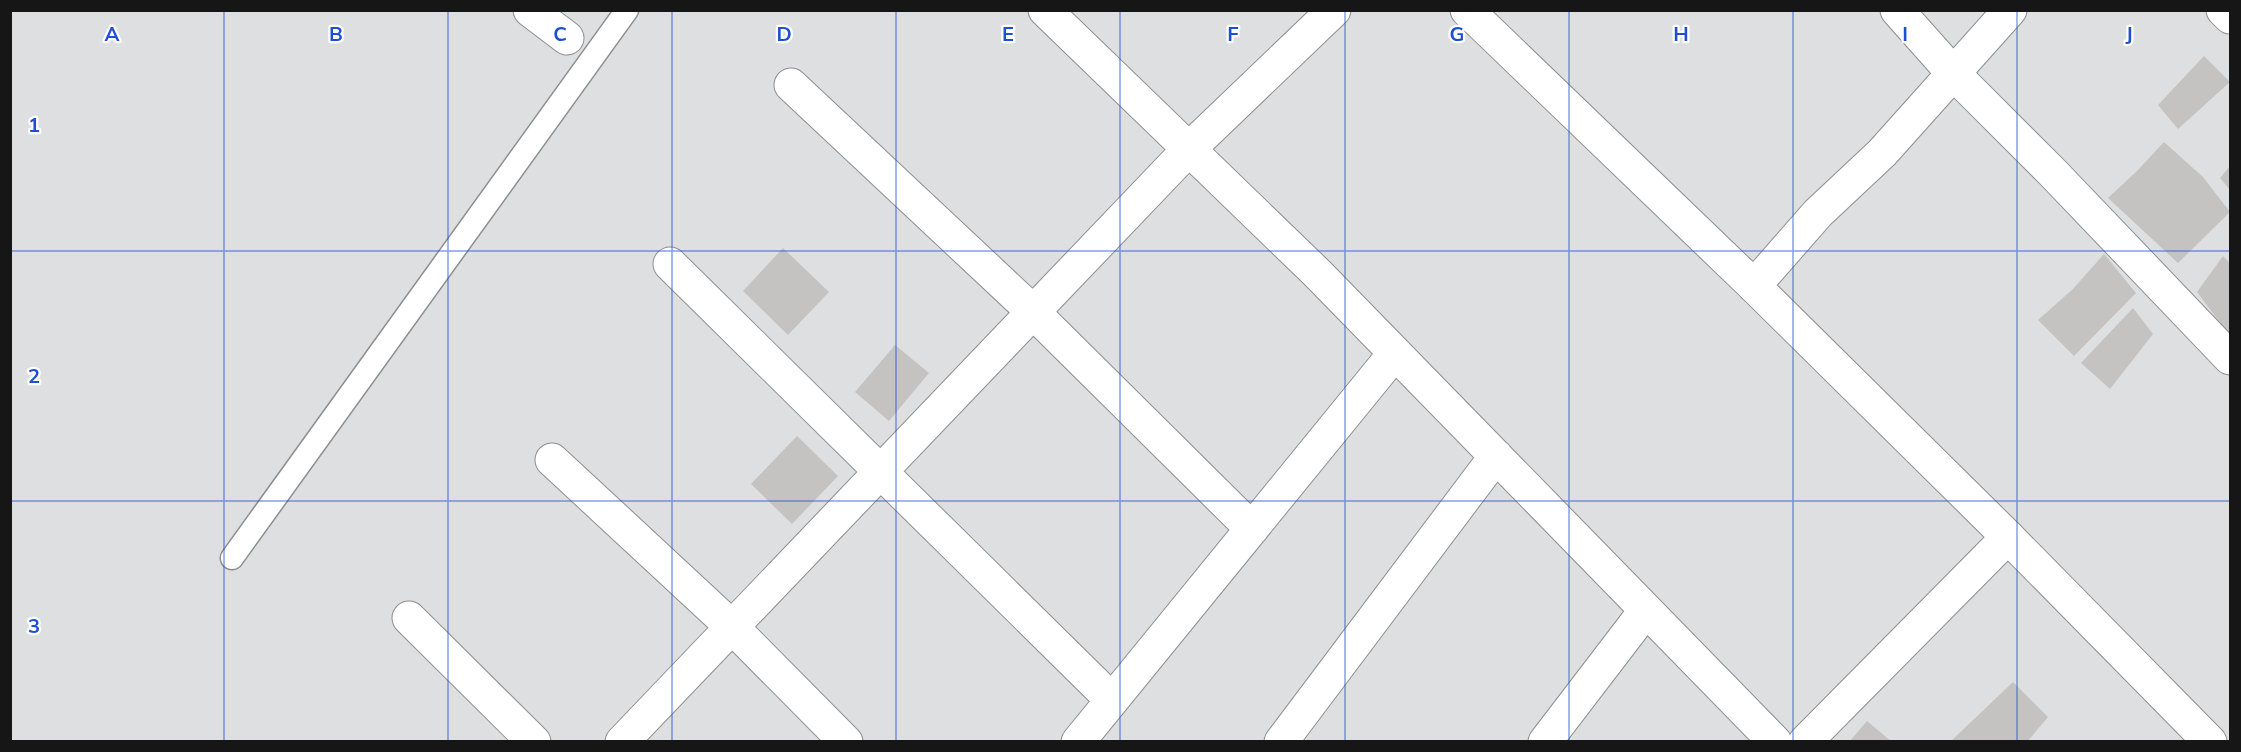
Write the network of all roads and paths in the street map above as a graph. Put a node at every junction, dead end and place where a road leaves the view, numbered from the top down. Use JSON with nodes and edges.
{"nodes":[{"id":1,"x":531,"y":10,"type":"edge"},
{"id":2,"x":627,"y":10,"type":"edge"},
{"id":3,"x":1045,"y":10,"type":"edge"},
{"id":4,"x":1334,"y":10,"type":"edge"},
{"id":5,"x":1467,"y":10,"type":"edge"},
{"id":6,"x":1897,"y":10,"type":"edge"},
{"id":7,"x":2010,"y":10,"type":"edge"},
{"id":8,"x":2223,"y":10,"type":"edge"},
{"id":9,"x":2230,"y":17,"type":"edge"},
{"id":10,"x":567,"y":38,"type":"dead end"},
{"id":11,"x":1953,"y":73,"type":"junction"},
{"id":12,"x":791,"y":85,"type":"dead end"},
{"id":13,"x":1189,"y":149,"type":"junction"},
{"id":14,"x":670,"y":264,"type":"dead end"},
{"id":15,"x":1754,"y":286,"type":"junction"},
{"id":16,"x":1033,"y":312,"type":"junction"},
{"id":17,"x":1395,"y":353,"type":"junction"},
{"id":18,"x":2230,"y":358,"type":"edge"},
{"id":19,"x":1496,"y":456,"type":"junction"},
{"id":20,"x":552,"y":460,"type":"dead end"},
{"id":21,"x":881,"y":471,"type":"junction"},
{"id":22,"x":1252,"y":529,"type":"junction"},
{"id":23,"x":2008,"y":537,"type":"junction"},
{"id":24,"x":232,"y":558,"type":"dead end"},
{"id":25,"x":1646,"y":610,"type":"junction"},
{"id":26,"x":409,"y":618,"type":"dead end"},
{"id":27,"x":732,"y":627,"type":"junction"},
{"id":28,"x":1112,"y":700,"type":"junction"},
{"id":29,"x":534,"y":741,"type":"edge"},
{"id":30,"x":622,"y":741,"type":"edge"},
{"id":31,"x":846,"y":741,"type":"edge"},
{"id":32,"x":1078,"y":741,"type":"edge"},
{"id":33,"x":1281,"y":741,"type":"edge"},
{"id":34,"x":1545,"y":741,"type":"edge"},
{"id":35,"x":1775,"y":741,"type":"edge"},
{"id":36,"x":1805,"y":741,"type":"edge"},
{"id":37,"x":2210,"y":741,"type":"edge"}],
"edges":[{"from":1,"to":10,"type":"street"},
{"from":2,"to":24,"type":"lane"},
{"from":3,"to":13,"type":"street"},
{"from":4,"to":13,"type":"street"},
{"from":5,"to":15,"type":"street"},
{"from":6,"to":11,"type":"street"},
{"from":7,"to":11,"type":"street"},
{"from":8,"to":9,"type":"street"},
{"from":11,"to":15,"type":"street"},
{"from":11,"to":18,"type":"street"},
{"from":12,"to":16,"type":"street"},
{"from":13,"to":16,"type":"street"},
{"from":13,"to":17,"type":"street"},
{"from":14,"to":21,"type":"street"},
{"from":15,"to":23,"type":"street"},
{"from":16,"to":21,"type":"street"},
{"from":16,"to":22,"type":"street"},
{"from":17,"to":19,"type":"street"},
{"from":17,"to":22,"type":"street"},
{"from":19,"to":25,"type":"street"},
{"from":19,"to":33,"type":"street"},
{"from":20,"to":27,"type":"street"},
{"from":21,"to":27,"type":"street"},
{"from":21,"to":28,"type":"street"},
{"from":22,"to":28,"type":"street"},
{"from":23,"to":36,"type":"street"},
{"from":23,"to":37,"type":"street"},
{"from":25,"to":34,"type":"street"},
{"from":25,"to":35,"type":"street"},
{"from":26,"to":29,"type":"street"},
{"from":27,"to":30,"type":"street"},
{"from":27,"to":31,"type":"street"},
{"from":28,"to":32,"type":"street"}]}
